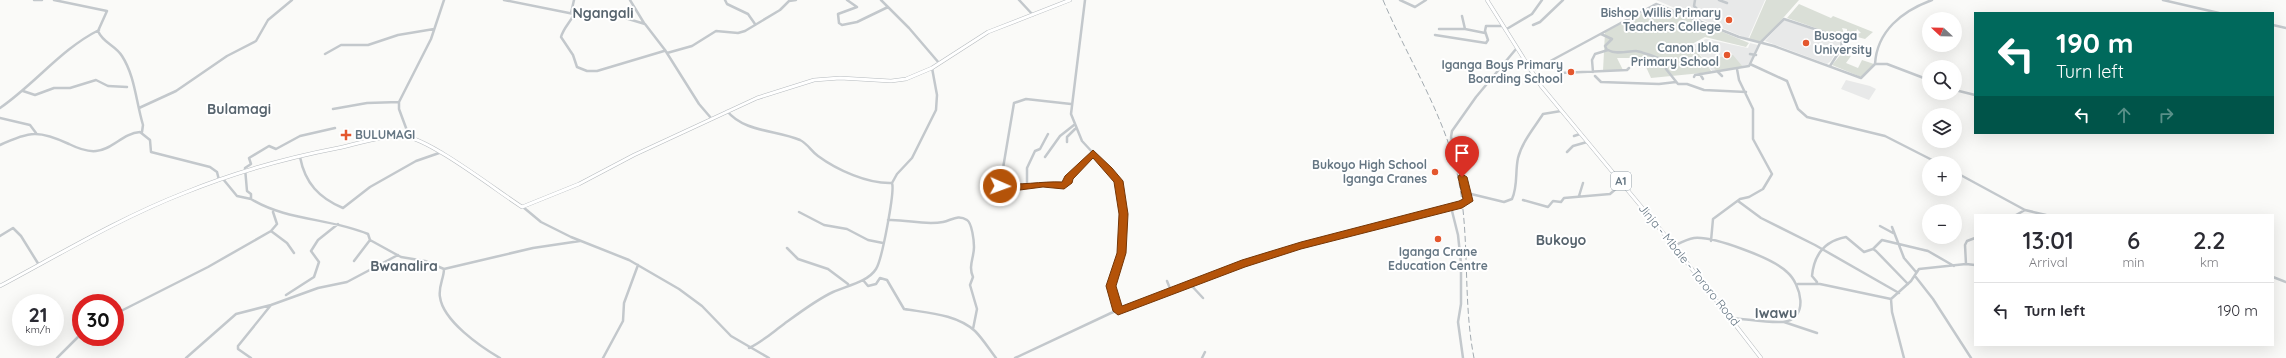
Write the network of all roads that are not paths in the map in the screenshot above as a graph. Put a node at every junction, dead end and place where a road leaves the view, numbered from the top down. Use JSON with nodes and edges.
{"nodes":[{"id":1,"x":34,"y":0,"type":"edge"},
{"id":2,"x":42,"y":0,"type":"edge"},
{"id":3,"x":54,"y":0,"type":"edge"},
{"id":4,"x":292,"y":0,"type":"edge"},
{"id":5,"x":444,"y":0,"type":"edge"},
{"id":6,"x":504,"y":0,"type":"edge"},
{"id":7,"x":574,"y":0,"type":"edge"},
{"id":8,"x":630,"y":0,"type":"edge"},
{"id":9,"x":725,"y":0,"type":"edge"},
{"id":10,"x":790,"y":0,"type":"edge"},
{"id":11,"x":796,"y":0,"type":"edge"},
{"id":12,"x":847,"y":0,"type":"edge"},
{"id":13,"x":881,"y":0,"type":"edge"},
{"id":14,"x":1019,"y":0,"type":"edge"},
{"id":15,"x":1070,"y":0,"type":"edge"},
{"id":16,"x":1085,"y":0,"type":"edge"},
{"id":17,"x":1400,"y":0,"type":"edge"},
{"id":18,"x":1426,"y":0,"type":"edge"},
{"id":19,"x":1487,"y":0,"type":"edge"},
{"id":20,"x":1542,"y":0,"type":"edge"},
{"id":21,"x":1563,"y":0,"type":"edge"},
{"id":22,"x":1690,"y":0,"type":"edge"},
{"id":23,"x":1695,"y":0,"type":"edge"},
{"id":24,"x":1719,"y":0,"type":"edge"},
{"id":25,"x":1932,"y":0,"type":"edge"},
{"id":26,"x":2163,"y":0,"type":"edge"},
{"id":27,"x":1727,"y":3,"type":"dead end"},
{"id":28,"x":1694,"y":4,"type":"junction"},
{"id":29,"x":888,"y":7,"type":"junction"},
{"id":30,"x":2215,"y":12,"type":"edge"},
{"id":31,"x":571,"y":13,"type":"junction"},
{"id":32,"x":1701,"y":13,"type":"junction"},
{"id":33,"x":574,"y":14,"type":"junction"},
{"id":34,"x":1708,"y":14,"type":"dead end"},
{"id":35,"x":1033,"y":15,"type":"junction"},
{"id":36,"x":1462,"y":16,"type":"dead end"},
{"id":37,"x":1699,"y":20,"type":"junction"},
{"id":38,"x":644,"y":24,"type":"junction"},
{"id":39,"x":755,"y":24,"type":"junction"},
{"id":40,"x":1533,"y":25,"type":"dead end"},
{"id":41,"x":2274,"y":25,"type":"edge"},
{"id":42,"x":1502,"y":26,"type":"junction"},
{"id":43,"x":2286,"y":28,"type":"edge"},
{"id":44,"x":434,"y":29,"type":"junction"},
{"id":45,"x":1439,"y":29,"type":"dead end"},
{"id":46,"x":1465,"y":29,"type":"junction"},
{"id":47,"x":99,"y":30,"type":"junction"},
{"id":48,"x":1505,"y":30,"type":"junction"},
{"id":49,"x":1485,"y":33,"type":"junction"},
{"id":50,"x":1600,"y":34,"type":"junction"},
{"id":51,"x":1435,"y":35,"type":"dead end"},
{"id":52,"x":1760,"y":43,"type":"junction"},
{"id":53,"x":1516,"y":49,"type":"junction"},
{"id":54,"x":1607,"y":50,"type":"junction"},
{"id":55,"x":666,"y":52,"type":"junction"},
{"id":56,"x":325,"y":54,"type":"dead end"},
{"id":57,"x":1750,"y":54,"type":"dead end"},
{"id":58,"x":1756,"y":54,"type":"junction"},
{"id":59,"x":939,"y":63,"type":"junction"},
{"id":60,"x":1750,"y":64,"type":"junction"},
{"id":61,"x":1875,"y":64,"type":"junction"},
{"id":62,"x":1830,"y":66,"type":"junction"},
{"id":63,"x":932,"y":68,"type":"junction"},
{"id":64,"x":1629,"y":68,"type":"dead end"},
{"id":65,"x":1737,"y":69,"type":"junction"},
{"id":66,"x":1530,"y":72,"type":"junction"},
{"id":67,"x":1593,"y":72,"type":"junction"},
{"id":68,"x":1718,"y":72,"type":"junction"},
{"id":69,"x":1560,"y":73,"type":"dead end"},
{"id":70,"x":1700,"y":74,"type":"junction"},
{"id":71,"x":1595,"y":76,"type":"dead end"},
{"id":72,"x":1722,"y":76,"type":"dead end"},
{"id":73,"x":1694,"y":77,"type":"dead end"},
{"id":74,"x":1922,"y":77,"type":"edge"},
{"id":75,"x":1703,"y":79,"type":"dead end"},
{"id":76,"x":1676,"y":82,"type":"junction"},
{"id":77,"x":127,"y":88,"type":"dead end"},
{"id":78,"x":23,"y":91,"type":"junction"},
{"id":79,"x":1746,"y":92,"type":"junction"},
{"id":80,"x":1962,"y":92,"type":"edge"},
{"id":81,"x":1974,"y":95,"type":"edge"},
{"id":82,"x":399,"y":102,"type":"junction"},
{"id":83,"x":0,"y":104,"type":"edge"},
{"id":84,"x":1071,"y":104,"type":"junction"},
{"id":85,"x":5,"y":105,"type":"junction"},
{"id":86,"x":0,"y":108,"type":"edge"},
{"id":87,"x":139,"y":108,"type":"junction"},
{"id":88,"x":332,"y":109,"type":"dead end"},
{"id":89,"x":727,"y":110,"type":"junction"},
{"id":90,"x":1561,"y":111,"type":"junction"},
{"id":91,"x":0,"y":118,"type":"edge"},
{"id":92,"x":711,"y":118,"type":"junction"},
{"id":93,"x":1074,"y":125,"type":"junction"},
{"id":94,"x":335,"y":128,"type":"dead end"},
{"id":95,"x":1076,"y":129,"type":"junction"},
{"id":96,"x":142,"y":132,"type":"junction"},
{"id":97,"x":36,"y":133,"type":"junction"},
{"id":98,"x":1048,"y":134,"type":"dead end"},
{"id":99,"x":1580,"y":134,"type":"junction"},
{"id":100,"x":409,"y":136,"type":"junction"},
{"id":101,"x":1574,"y":136,"type":"dead end"},
{"id":102,"x":1067,"y":142,"type":"dead end"},
{"id":103,"x":1587,"y":142,"type":"junction"},
{"id":104,"x":0,"y":145,"type":"edge"},
{"id":105,"x":442,"y":152,"type":"junction"},
{"id":106,"x":1568,"y":152,"type":"dead end"},
{"id":107,"x":1093,"y":153,"type":"junction"},
{"id":108,"x":1924,"y":156,"type":"edge"},
{"id":109,"x":300,"y":157,"type":"junction"},
{"id":110,"x":1044,"y":157,"type":"dead end"},
{"id":111,"x":246,"y":172,"type":"junction"},
{"id":112,"x":1962,"y":176,"type":"edge"},
{"id":113,"x":223,"y":179,"type":"junction"},
{"id":114,"x":219,"y":181,"type":"junction"},
{"id":115,"x":892,"y":183,"type":"junction"},
{"id":116,"x":1583,"y":183,"type":"dead end"},
{"id":117,"x":1027,"y":186,"type":"junction"},
{"id":118,"x":1625,"y":186,"type":"junction"},
{"id":119,"x":1467,"y":193,"type":"junction"},
{"id":120,"x":1579,"y":196,"type":"junction"},
{"id":121,"x":251,"y":199,"type":"junction"},
{"id":122,"x":1523,"y":200,"type":"dead end"},
{"id":123,"x":1738,"y":201,"type":"junction"},
{"id":124,"x":522,"y":207,"type":"junction"},
{"id":125,"x":1451,"y":207,"type":"junction"},
{"id":126,"x":2025,"y":210,"type":"junction"},
{"id":127,"x":273,"y":212,"type":"junction"},
{"id":128,"x":799,"y":212,"type":"dead end"},
{"id":129,"x":2018,"y":214,"type":"edge"},
{"id":130,"x":2042,"y":214,"type":"edge"},
{"id":131,"x":888,"y":220,"type":"junction"},
{"id":132,"x":339,"y":224,"type":"junction"},
{"id":133,"x":1880,"y":226,"type":"dead end"},
{"id":134,"x":1892,"y":227,"type":"dead end"},
{"id":135,"x":271,"y":232,"type":"junction"},
{"id":136,"x":1894,"y":233,"type":"junction"},
{"id":137,"x":0,"y":236,"type":"edge"},
{"id":138,"x":1974,"y":238,"type":"edge"},
{"id":139,"x":370,"y":240,"type":"junction"},
{"id":140,"x":580,"y":241,"type":"junction"},
{"id":141,"x":1711,"y":241,"type":"junction"},
{"id":142,"x":1897,"y":242,"type":"junction"},
{"id":143,"x":883,"y":243,"type":"junction"},
{"id":144,"x":1674,"y":246,"type":"junction"},
{"id":145,"x":787,"y":248,"type":"dead end"},
{"id":146,"x":1821,"y":249,"type":"junction"},
{"id":147,"x":1873,"y":249,"type":"junction"},
{"id":148,"x":294,"y":253,"type":"dead end"},
{"id":149,"x":398,"y":256,"type":"junction"},
{"id":150,"x":354,"y":261,"type":"dead end"},
{"id":151,"x":1966,"y":264,"type":"junction"},
{"id":152,"x":638,"y":265,"type":"junction"},
{"id":153,"x":1974,"y":265,"type":"edge"},
{"id":154,"x":39,"y":266,"type":"junction"},
{"id":155,"x":1954,"y":266,"type":"junction"},
{"id":156,"x":444,"y":268,"type":"junction"},
{"id":157,"x":1916,"y":272,"type":"junction"},
{"id":158,"x":1915,"y":276,"type":"junction"},
{"id":159,"x":2274,"y":277,"type":"edge"},
{"id":160,"x":863,"y":280,"type":"junction"},
{"id":161,"x":1167,"y":281,"type":"dead end"},
{"id":162,"x":2286,"y":282,"type":"edge"},
{"id":163,"x":849,"y":284,"type":"junction"},
{"id":164,"x":1190,"y":284,"type":"junction"},
{"id":165,"x":1798,"y":284,"type":"junction"},
{"id":166,"x":1816,"y":284,"type":"junction"},
{"id":167,"x":1908,"y":284,"type":"junction"},
{"id":168,"x":0,"y":286,"type":"edge"},
{"id":169,"x":1171,"y":291,"type":"junction"},
{"id":170,"x":1899,"y":293,"type":"junction"},
{"id":171,"x":286,"y":295,"type":"dead end"},
{"id":172,"x":1203,"y":298,"type":"dead end"},
{"id":173,"x":1891,"y":299,"type":"junction"},
{"id":174,"x":271,"y":305,"type":"junction"},
{"id":175,"x":124,"y":310,"type":"edge"},
{"id":176,"x":1118,"y":311,"type":"junction"},
{"id":177,"x":1731,"y":318,"type":"junction"},
{"id":178,"x":1784,"y":322,"type":"junction"},
{"id":179,"x":973,"y":329,"type":"junction"},
{"id":180,"x":1817,"y":333,"type":"dead end"},
{"id":181,"x":72,"y":343,"type":"edge"},
{"id":182,"x":758,"y":344,"type":"junction"},
{"id":183,"x":749,"y":348,"type":"junction"},
{"id":184,"x":754,"y":351,"type":"junction"},
{"id":185,"x":1206,"y":352,"type":"dead end"},
{"id":186,"x":494,"y":354,"type":"junction"},
{"id":187,"x":490,"y":357,"type":"edge"},
{"id":188,"x":57,"y":358,"type":"edge"},
{"id":189,"x":186,"y":358,"type":"edge"},
{"id":190,"x":251,"y":358,"type":"edge"},
{"id":191,"x":500,"y":358,"type":"edge"},
{"id":192,"x":602,"y":358,"type":"edge"},
{"id":193,"x":769,"y":358,"type":"edge"},
{"id":194,"x":996,"y":358,"type":"edge"},
{"id":195,"x":1015,"y":358,"type":"edge"},
{"id":196,"x":1202,"y":358,"type":"edge"},
{"id":197,"x":1464,"y":358,"type":"edge"},
{"id":198,"x":1761,"y":358,"type":"edge"},
{"id":199,"x":1904,"y":358,"type":"edge"},
{"id":200,"x":1971,"y":358,"type":"edge"}],
"edges":[{"from":1,"to":2,"type":"street"},
{"from":3,"to":47,"type":"street"},
{"from":4,"to":87,"type":"street"},
{"from":5,"to":44,"type":"street"},
{"from":6,"to":31,"type":"street"},
{"from":7,"to":31,"type":"street"},
{"from":8,"to":38,"type":"street"},
{"from":9,"to":39,"type":"street"},
{"from":10,"to":11,"type":"street"},
{"from":10,"to":39,"type":"street"},
{"from":12,"to":29,"type":"street"},
{"from":13,"to":29,"type":"street"},
{"from":14,"to":35,"type":"street"},
{"from":15,"to":35,"type":"main road"},
{"from":16,"to":84,"type":"street"},
{"from":17,"to":18,"type":"street"},
{"from":19,"to":42,"type":"main road","name":"Jinja - Mbale - Tororo Road","number":"A1"},
{"from":20,"to":48,"type":"street"},
{"from":21,"to":40,"type":"street"},
{"from":22,"to":28,"type":"street"},
{"from":23,"to":28,"type":"street"},
{"from":24,"to":27,"type":"street"},
{"from":25,"to":61,"type":"street"},
{"from":26,"to":30,"type":"street"},
{"from":28,"to":32,"type":"street"},
{"from":29,"to":59,"type":"street"},
{"from":31,"to":33,"type":"street"},
{"from":32,"to":34,"type":"street"},
{"from":32,"to":37,"type":"street"},
{"from":33,"to":38,"type":"street"},
{"from":33,"to":55,"type":"street"},
{"from":35,"to":59,"type":"main road"},
{"from":36,"to":46,"type":"street"},
{"from":37,"to":50,"type":"street"},
{"from":37,"to":52,"type":"street"},
{"from":38,"to":55,"type":"street"},
{"from":39,"to":55,"type":"street"},
{"from":41,"to":43,"type":"street"},
{"from":42,"to":48,"type":"main road","name":"Jinja - Mbale - Tororo Road","number":"A1"},
{"from":42,"to":49,"type":"street"},
{"from":44,"to":56,"type":"street"},
{"from":44,"to":82,"type":"street"},
{"from":45,"to":46,"type":"street"},
{"from":46,"to":49,"type":"street"},
{"from":47,"to":78,"type":"street"},
{"from":47,"to":87,"type":"street"},
{"from":48,"to":53,"type":"main road","name":"Jinja - Mbale - Tororo Road","number":"A1"},
{"from":49,"to":51,"type":"street"},
{"from":50,"to":54,"type":"street"},
{"from":50,"to":66,"type":"street"},
{"from":52,"to":58,"type":"street"},
{"from":52,"to":62,"type":"street"},
{"from":52,"to":62,"type":"street"},
{"from":53,"to":66,"type":"main road","name":"Jinja - Mbale - Tororo Road","number":"A1"},
{"from":53,"to":119,"type":"street"},
{"from":54,"to":67,"type":"street"},
{"from":54,"to":76,"type":"street"},
{"from":55,"to":92,"type":"street"},
{"from":57,"to":58,"type":"street"},
{"from":58,"to":60,"type":"street"},
{"from":59,"to":63,"type":"main road"},
{"from":60,"to":65,"type":"street"},
{"from":60,"to":108,"type":"street"},
{"from":61,"to":62,"type":"street"},
{"from":61,"to":74,"type":"street"},
{"from":63,"to":89,"type":"main road"},
{"from":63,"to":115,"type":"street"},
{"from":64,"to":67,"type":"street"},
{"from":65,"to":68,"type":"street"},
{"from":65,"to":79,"type":"street"},
{"from":66,"to":90,"type":"main road","name":"Jinja - Mbale - Tororo Road","number":"A1"},
{"from":67,"to":69,"type":"street"},
{"from":68,"to":70,"type":"street"},
{"from":68,"to":72,"type":"street"},
{"from":70,"to":73,"type":"street"},
{"from":70,"to":75,"type":"street"},
{"from":71,"to":76,"type":"street"},
{"from":76,"to":79,"type":"street"},
{"from":77,"to":78,"type":"street"},
{"from":78,"to":85,"type":"street"},
{"from":79,"to":123,"type":"street"},
{"from":80,"to":81,"type":"street"},
{"from":82,"to":88,"type":"street"},
{"from":82,"to":100,"type":"street"},
{"from":83,"to":85,"type":"street"},
{"from":84,"to":93,"type":"street"},
{"from":84,"to":117,"type":"street"},
{"from":85,"to":86,"type":"street"},
{"from":87,"to":96,"type":"street"},
{"from":89,"to":92,"type":"main road"},
{"from":89,"to":115,"type":"street"},
{"from":90,"to":99,"type":"main road","name":"Jinja - Mbale - Tororo Road","number":"A1"},
{"from":90,"to":119,"type":"street"},
{"from":91,"to":97,"type":"street"},
{"from":92,"to":124,"type":"main road"},
{"from":93,"to":95,"type":"street"},
{"from":93,"to":110,"type":"street"},
{"from":94,"to":111,"type":"street"},
{"from":95,"to":102,"type":"street"},
{"from":95,"to":107,"type":"street"},
{"from":96,"to":97,"type":"street"},
{"from":96,"to":114,"type":"street"},
{"from":97,"to":104,"type":"street"},
{"from":98,"to":117,"type":"street"},
{"from":99,"to":101,"type":"street"},
{"from":99,"to":103,"type":"main road","name":"Jinja - Mbale - Tororo Road","number":"A1"},
{"from":100,"to":105,"type":"main road"},
{"from":100,"to":109,"type":"main road"},
{"from":103,"to":106,"type":"street"},
{"from":103,"to":118,"type":"main road","name":"Jinja - Mbale - Tororo Road","number":"A1"},
{"from":105,"to":109,"type":"street"},
{"from":105,"to":124,"type":"main road"},
{"from":107,"to":117,"type":"street"},
{"from":107,"to":176,"type":"street"},
{"from":109,"to":111,"type":"main road"},
{"from":111,"to":113,"type":"main road"},
{"from":111,"to":121,"type":"street"},
{"from":112,"to":126,"type":"street"},
{"from":113,"to":114,"type":"main road"},
{"from":113,"to":121,"type":"street"},
{"from":114,"to":154,"type":"main road"},
{"from":115,"to":131,"type":"street"},
{"from":116,"to":120,"type":"street"},
{"from":118,"to":120,"type":"street"},
{"from":118,"to":144,"type":"main road","name":"Jinja - Mbale - Tororo Road","number":"A1"},
{"from":119,"to":125,"type":"street"},
{"from":120,"to":122,"type":"street"},
{"from":121,"to":127,"type":"street"},
{"from":123,"to":141,"type":"street"},
{"from":123,"to":146,"type":"street"},
{"from":124,"to":140,"type":"street"},
{"from":125,"to":164,"type":"street"},
{"from":125,"to":197,"type":"street"},
{"from":126,"to":129,"type":"street"},
{"from":126,"to":130,"type":"street"},
{"from":127,"to":132,"type":"street"},
{"from":127,"to":135,"type":"street"},
{"from":128,"to":143,"type":"street"},
{"from":131,"to":143,"type":"street"},
{"from":131,"to":179,"type":"street"},
{"from":132,"to":139,"type":"street"},
{"from":132,"to":171,"type":"street"},
{"from":133,"to":136,"type":"street"},
{"from":134,"to":136,"type":"street"},
{"from":135,"to":148,"type":"street"},
{"from":135,"to":175,"type":"street"},
{"from":136,"to":142,"type":"street"},
{"from":137,"to":154,"type":"street"},
{"from":138,"to":151,"type":"street"},
{"from":139,"to":149,"type":"street"},
{"from":139,"to":150,"type":"street"},
{"from":140,"to":152,"type":"street"},
{"from":140,"to":156,"type":"street"},
{"from":141,"to":144,"type":"street"},
{"from":141,"to":165,"type":"street"},
{"from":142,"to":147,"type":"street"},
{"from":142,"to":155,"type":"street"},
{"from":142,"to":157,"type":"street"},
{"from":143,"to":160,"type":"street"},
{"from":144,"to":177,"type":"main road","name":"Jinja - Mbale - Tororo Road","number":"A1"},
{"from":145,"to":163,"type":"street"},
{"from":146,"to":147,"type":"street"},
{"from":146,"to":166,"type":"street"},
{"from":146,"to":170,"type":"street"},
{"from":147,"to":167,"type":"street"},
{"from":149,"to":156,"type":"street"},
{"from":149,"to":174,"type":"street"},
{"from":151,"to":153,"type":"street"},
{"from":151,"to":155,"type":"street"},
{"from":152,"to":183,"type":"street"},
{"from":152,"to":192,"type":"street"},
{"from":154,"to":168,"type":"main road"},
{"from":155,"to":157,"type":"street"},
{"from":156,"to":186,"type":"street"},
{"from":157,"to":158,"type":"street"},
{"from":158,"to":167,"type":"street"},
{"from":158,"to":200,"type":"street"},
{"from":159,"to":162,"type":"street"},
{"from":160,"to":163,"type":"street"},
{"from":160,"to":179,"type":"street"},
{"from":161,"to":169,"type":"street"},
{"from":163,"to":182,"type":"street"},
{"from":164,"to":169,"type":"street"},
{"from":164,"to":172,"type":"street"},
{"from":165,"to":166,"type":"street"},
{"from":165,"to":178,"type":"street"},
{"from":166,"to":173,"type":"street"},
{"from":167,"to":170,"type":"street"},
{"from":169,"to":176,"type":"street"},
{"from":170,"to":173,"type":"street"},
{"from":173,"to":199,"type":"street"},
{"from":174,"to":189,"type":"street"},
{"from":174,"to":190,"type":"street"},
{"from":176,"to":195,"type":"street"},
{"from":177,"to":178,"type":"street"},
{"from":177,"to":198,"type":"main road","name":"Jinja - Mbale - Tororo Road","number":"A1"},
{"from":178,"to":180,"type":"street"},
{"from":179,"to":194,"type":"street"},
{"from":181,"to":188,"type":"street"},
{"from":182,"to":183,"type":"street"},
{"from":182,"to":184,"type":"street"},
{"from":183,"to":184,"type":"street"},
{"from":184,"to":193,"type":"street"},
{"from":185,"to":196,"type":"street"},
{"from":186,"to":187,"type":"street"},
{"from":186,"to":191,"type":"street"}]}
